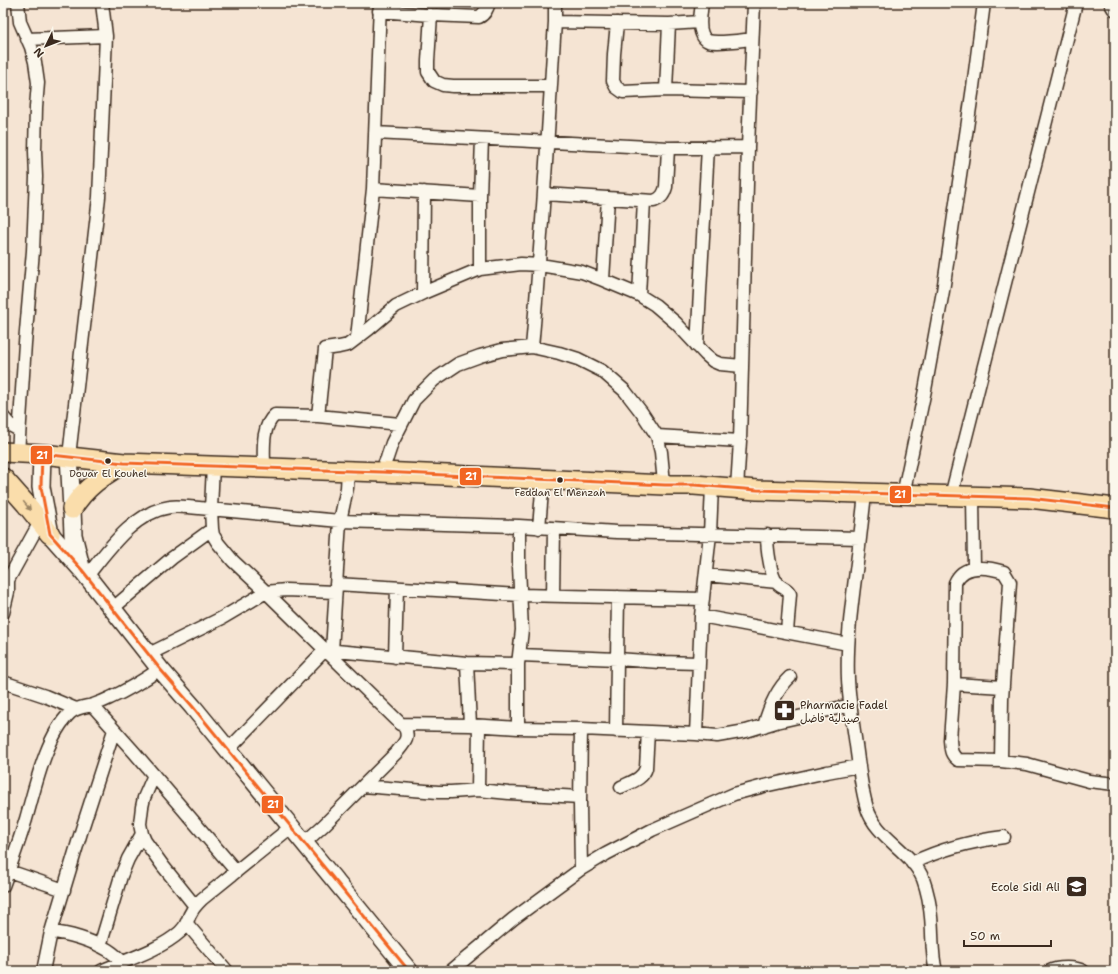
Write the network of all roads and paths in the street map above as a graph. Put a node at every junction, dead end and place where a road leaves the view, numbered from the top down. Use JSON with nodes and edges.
{"nodes":[{"id":1,"x":18,"y":3,"type":"edge"},
{"id":2,"x":102,"y":3,"type":"edge"},
{"id":3,"x":489,"y":3,"type":"edge"},
{"id":4,"x":555,"y":3,"type":"edge"},
{"id":5,"x":702,"y":3,"type":"edge"},
{"id":6,"x":754,"y":3,"type":"edge"},
{"id":7,"x":984,"y":3,"type":"edge"},
{"id":8,"x":1076,"y":3,"type":"edge"},
{"id":9,"x":1112,"y":3,"type":"edge"},
{"id":10,"x":380,"y":7,"type":"edge"},
{"id":11,"x":1115,"y":8,"type":"edge"},
{"id":12,"x":431,"y":15,"type":"junction"},
{"id":13,"x":555,"y":22,"type":"junction"},
{"id":14,"x":700,"y":22,"type":"junction"},
{"id":15,"x":617,"y":23,"type":"junction"},
{"id":16,"x":669,"y":24,"type":"junction"},
{"id":17,"x":106,"y":36,"type":"junction"},
{"id":18,"x":27,"y":39,"type":"junction"},
{"id":19,"x":752,"y":40,"type":"junction"},
{"id":20,"x":551,"y":86,"type":"junction"},
{"id":21,"x":666,"y":90,"type":"junction"},
{"id":22,"x":751,"y":92,"type":"junction"},
{"id":23,"x":375,"y":133,"type":"junction"},
{"id":24,"x":482,"y":139,"type":"junction"},
{"id":25,"x":548,"y":142,"type":"junction"},
{"id":26,"x":708,"y":147,"type":"junction"},
{"id":27,"x":748,"y":147,"type":"junction"},
{"id":28,"x":668,"y":148,"type":"junction"},
{"id":29,"x":373,"y":189,"type":"junction"},
{"id":30,"x":424,"y":192,"type":"junction"},
{"id":31,"x":545,"y":194,"type":"junction"},
{"id":32,"x":480,"y":196,"type":"junction"},
{"id":33,"x":608,"y":198,"type":"junction"},
{"id":34,"x":644,"y":201,"type":"junction"},
{"id":35,"x":540,"y":265,"type":"junction"},
{"id":36,"x":480,"y":269,"type":"junction"},
{"id":37,"x":603,"y":280,"type":"junction"},
{"id":38,"x":422,"y":293,"type":"junction"},
{"id":39,"x":639,"y":295,"type":"junction"},
{"id":40,"x":357,"y":338,"type":"junction"},
{"id":41,"x":697,"y":346,"type":"junction"},
{"id":42,"x":532,"y":347,"type":"junction"},
{"id":43,"x":742,"y":366,"type":"junction"},
{"id":44,"x":318,"y":416,"type":"junction"},
{"id":45,"x":3,"y":417,"type":"edge"},
{"id":46,"x":400,"y":424,"type":"junction"},
{"id":47,"x":19,"y":430,"type":"junction"},
{"id":48,"x":657,"y":436,"type":"junction"},
{"id":49,"x":740,"y":441,"type":"junction"},
{"id":50,"x":10,"y":452,"type":"edge"},
{"id":51,"x":42,"y":454,"type":"junction"},
{"id":52,"x":69,"y":456,"type":"junction"},
{"id":53,"x":124,"y":463,"type":"junction"},
{"id":54,"x":213,"y":466,"type":"junction"},
{"id":55,"x":264,"y":467,"type":"junction"},
{"id":56,"x":348,"y":471,"type":"junction"},
{"id":57,"x":381,"y":472,"type":"junction"},
{"id":58,"x":3,"y":478,"type":"edge"},
{"id":59,"x":543,"y":479,"type":"junction"},
{"id":60,"x":666,"y":485,"type":"junction"},
{"id":61,"x":712,"y":486,"type":"junction"},
{"id":62,"x":737,"y":488,"type":"junction"},
{"id":63,"x":866,"y":494,"type":"junction"},
{"id":64,"x":903,"y":495,"type":"junction"},
{"id":65,"x":951,"y":496,"type":"junction"},
{"id":66,"x":973,"y":497,"type":"junction"},
{"id":67,"x":1115,"y":508,"type":"edge"},
{"id":68,"x":72,"y":509,"type":"junction"},
{"id":69,"x":211,"y":509,"type":"junction"},
{"id":70,"x":340,"y":521,"type":"junction"},
{"id":71,"x":519,"y":526,"type":"junction"},
{"id":72,"x":45,"y":528,"type":"junction"},
{"id":73,"x":212,"y":528,"type":"junction"},
{"id":74,"x":539,"y":528,"type":"junction"},
{"id":75,"x":554,"y":529,"type":"junction"},
{"id":76,"x":710,"y":534,"type":"junction"},
{"id":77,"x":767,"y":535,"type":"junction"},
{"id":78,"x":860,"y":538,"type":"junction"},
{"id":79,"x":974,"y":568,"type":"junction"},
{"id":80,"x":84,"y":573,"type":"junction"},
{"id":81,"x":706,"y":575,"type":"junction"},
{"id":82,"x":6,"y":582,"type":"edge"},
{"id":83,"x":777,"y":582,"type":"junction"},
{"id":84,"x":336,"y":588,"type":"junction"},
{"id":85,"x":397,"y":588,"type":"junction"},
{"id":86,"x":266,"y":592,"type":"junction"},
{"id":87,"x":520,"y":594,"type":"junction"},
{"id":88,"x":553,"y":596,"type":"junction"},
{"id":89,"x":618,"y":597,"type":"junction"},
{"id":90,"x":703,"y":599,"type":"junction"},
{"id":91,"x":112,"y":609,"type":"junction"},
{"id":92,"x":3,"y":613,"type":"edge"},
{"id":93,"x":701,"y":616,"type":"junction"},
{"id":94,"x":787,"y":632,"type":"junction"},
{"id":95,"x":848,"y":644,"type":"junction"},
{"id":96,"x":329,"y":650,"type":"junction"},
{"id":97,"x":149,"y":654,"type":"junction"},
{"id":98,"x":395,"y":657,"type":"junction"},
{"id":99,"x":519,"y":659,"type":"junction"},
{"id":100,"x":617,"y":659,"type":"junction"},
{"id":101,"x":467,"y":663,"type":"junction"},
{"id":102,"x":699,"y":663,"type":"junction"},
{"id":103,"x":160,"y":669,"type":"junction"},
{"id":104,"x":790,"y":677,"type":"dead end"},
{"id":105,"x":3,"y":682,"type":"edge"},
{"id":106,"x":954,"y":684,"type":"junction"},
{"id":107,"x":1003,"y":687,"type":"junction"},
{"id":108,"x":92,"y":705,"type":"junction"},
{"id":109,"x":851,"y":705,"type":"junction"},
{"id":110,"x":76,"y":709,"type":"junction"},
{"id":111,"x":400,"y":724,"type":"junction"},
{"id":112,"x":474,"y":725,"type":"junction"},
{"id":113,"x":764,"y":726,"type":"junction"},
{"id":114,"x":518,"y":728,"type":"junction"},
{"id":115,"x":581,"y":729,"type":"junction"},
{"id":116,"x":114,"y":730,"type":"junction"},
{"id":117,"x":616,"y":731,"type":"junction"},
{"id":118,"x":648,"y":732,"type":"junction"},
{"id":119,"x":696,"y":734,"type":"junction"},
{"id":120,"x":228,"y":750,"type":"junction"},
{"id":121,"x":1001,"y":761,"type":"junction"},
{"id":122,"x":859,"y":766,"type":"junction"},
{"id":123,"x":154,"y":775,"type":"junction"},
{"id":124,"x":1115,"y":784,"type":"edge"},
{"id":125,"x":363,"y":786,"type":"junction"},
{"id":126,"x":621,"y":787,"type":"dead end"},
{"id":127,"x":478,"y":790,"type":"junction"},
{"id":128,"x":580,"y":797,"type":"junction"},
{"id":129,"x":291,"y":826,"type":"junction"},
{"id":130,"x":142,"y":834,"type":"junction"},
{"id":131,"x":1004,"y":837,"type":"dead end"},
{"id":132,"x":304,"y":843,"type":"junction"},
{"id":133,"x":912,"y":863,"type":"junction"},
{"id":134,"x":581,"y":869,"type":"junction"},
{"id":135,"x":6,"y":870,"type":"edge"},
{"id":136,"x":236,"y":871,"type":"junction"},
{"id":137,"x":3,"y":886,"type":"edge"},
{"id":138,"x":64,"y":890,"type":"junction"},
{"id":139,"x":195,"y":906,"type":"junction"},
{"id":140,"x":187,"y":924,"type":"junction"},
{"id":141,"x":51,"y":932,"type":"junction"},
{"id":142,"x":100,"y":946,"type":"junction"},
{"id":143,"x":123,"y":962,"type":"junction"},
{"id":144,"x":43,"y":971,"type":"edge"},
{"id":145,"x":101,"y":971,"type":"edge"},
{"id":146,"x":227,"y":971,"type":"edge"},
{"id":147,"x":409,"y":971,"type":"edge"},
{"id":148,"x":451,"y":971,"type":"edge"},
{"id":149,"x":936,"y":971,"type":"edge"},
{"id":150,"x":1050,"y":971,"type":"edge"},
{"id":151,"x":1083,"y":971,"type":"edge"}],
"edges":[{"from":1,"to":18,"type":"street"},
{"from":2,"to":17,"type":"street"},
{"from":3,"to":12,"type":"street"},
{"from":4,"to":13,"type":"street"},
{"from":5,"to":14,"type":"street"},
{"from":6,"to":19,"type":"street"},
{"from":7,"to":64,"type":"street"},
{"from":8,"to":65,"type":"street"},
{"from":9,"to":11,"type":"street"},
{"from":10,"to":12,"type":"street"},
{"from":10,"to":23,"type":"street"},
{"from":12,"to":20,"type":"street"},
{"from":13,"to":15,"type":"street"},
{"from":13,"to":20,"type":"street"},
{"from":14,"to":16,"type":"street"},
{"from":14,"to":19,"type":"street"},
{"from":15,"to":16,"type":"street"},
{"from":15,"to":21,"type":"street"},
{"from":16,"to":21,"type":"street"},
{"from":17,"to":18,"type":"street"},
{"from":17,"to":52,"type":"street"},
{"from":18,"to":47,"type":"street"},
{"from":19,"to":22,"type":"street"},
{"from":20,"to":25,"type":"street"},
{"from":21,"to":22,"type":"street"},
{"from":22,"to":27,"type":"street"},
{"from":23,"to":24,"type":"street"},
{"from":23,"to":29,"type":"street"},
{"from":24,"to":25,"type":"street"},
{"from":24,"to":32,"type":"street"},
{"from":25,"to":28,"type":"street"},
{"from":25,"to":31,"type":"street"},
{"from":26,"to":27,"type":"street"},
{"from":26,"to":28,"type":"street"},
{"from":26,"to":41,"type":"street"},
{"from":27,"to":43,"type":"street"},
{"from":28,"to":34,"type":"street"},
{"from":29,"to":30,"type":"street"},
{"from":29,"to":40,"type":"street"},
{"from":30,"to":32,"type":"street"},
{"from":30,"to":38,"type":"street"},
{"from":31,"to":33,"type":"street"},
{"from":31,"to":35,"type":"street"},
{"from":32,"to":36,"type":"street"},
{"from":33,"to":34,"type":"street"},
{"from":33,"to":37,"type":"street"},
{"from":34,"to":39,"type":"street"},
{"from":35,"to":36,"type":"street"},
{"from":35,"to":37,"type":"street"},
{"from":35,"to":42,"type":"street"},
{"from":36,"to":38,"type":"street"},
{"from":37,"to":39,"type":"street"},
{"from":38,"to":40,"type":"street"},
{"from":39,"to":41,"type":"street"},
{"from":40,"to":44,"type":"street"},
{"from":41,"to":43,"type":"street"},
{"from":42,"to":46,"type":"street"},
{"from":42,"to":48,"type":"street"},
{"from":43,"to":49,"type":"street"},
{"from":44,"to":46,"type":"street"},
{"from":44,"to":55,"type":"street"},
{"from":45,"to":47,"type":"street"},
{"from":46,"to":57,"type":"street"},
{"from":47,"to":50,"type":"street"},
{"from":48,"to":49,"type":"street"},
{"from":48,"to":60,"type":"street"},
{"from":49,"to":62,"type":"street"},
{"from":50,"to":51,"type":"main road"},
{"from":51,"to":52,"type":"main road"},
{"from":51,"to":72,"type":"main road"},
{"from":52,"to":53,"type":"main road"},
{"from":52,"to":68,"type":"main road"},
{"from":53,"to":54,"type":"main road"},
{"from":53,"to":68,"type":"main road"},
{"from":54,"to":55,"type":"main road"},
{"from":54,"to":69,"type":"street"},
{"from":55,"to":56,"type":"main road"},
{"from":56,"to":57,"type":"main road"},
{"from":56,"to":70,"type":"street"},
{"from":57,"to":59,"type":"main road"},
{"from":58,"to":72,"type":"main road","one_way":true},
{"from":59,"to":60,"type":"main road"},
{"from":59,"to":74,"type":"street"},
{"from":60,"to":61,"type":"main road"},
{"from":61,"to":62,"type":"main road"},
{"from":61,"to":76,"type":"street"},
{"from":62,"to":63,"type":"main road"},
{"from":63,"to":64,"type":"main road"},
{"from":63,"to":78,"type":"street"},
{"from":64,"to":65,"type":"main road"},
{"from":65,"to":66,"type":"main road"},
{"from":66,"to":67,"type":"main road"},
{"from":66,"to":79,"type":"street"},
{"from":68,"to":80,"type":"main road"},
{"from":69,"to":70,"type":"street"},
{"from":69,"to":73,"type":"street"},
{"from":69,"to":80,"type":"street"},
{"from":70,"to":71,"type":"street"},
{"from":70,"to":84,"type":"street"},
{"from":71,"to":74,"type":"street"},
{"from":71,"to":87,"type":"street"},
{"from":72,"to":80,"type":"main road"},
{"from":72,"to":82,"type":"street"},
{"from":73,"to":86,"type":"street"},
{"from":73,"to":91,"type":"street"},
{"from":74,"to":75,"type":"street"},
{"from":75,"to":76,"type":"street"},
{"from":75,"to":88,"type":"street"},
{"from":76,"to":77,"type":"street"},
{"from":76,"to":81,"type":"street"},
{"from":77,"to":78,"type":"street"},
{"from":77,"to":83,"type":"street"},
{"from":78,"to":95,"type":"street"},
{"from":79,"to":106,"type":"street"},
{"from":79,"to":107,"type":"street"},
{"from":80,"to":91,"type":"main road"},
{"from":81,"to":83,"type":"street"},
{"from":81,"to":90,"type":"street"},
{"from":82,"to":92,"type":"street"},
{"from":83,"to":94,"type":"street"},
{"from":84,"to":85,"type":"street"},
{"from":84,"to":86,"type":"street"},
{"from":84,"to":96,"type":"street"},
{"from":85,"to":87,"type":"street"},
{"from":85,"to":98,"type":"street"},
{"from":86,"to":96,"type":"street"},
{"from":86,"to":97,"type":"street"},
{"from":87,"to":88,"type":"street"},
{"from":87,"to":99,"type":"street"},
{"from":88,"to":89,"type":"street"},
{"from":89,"to":90,"type":"street"},
{"from":89,"to":100,"type":"street"},
{"from":90,"to":93,"type":"street"},
{"from":91,"to":97,"type":"main road"},
{"from":93,"to":94,"type":"street"},
{"from":93,"to":102,"type":"street"},
{"from":94,"to":95,"type":"street"},
{"from":95,"to":109,"type":"street"},
{"from":96,"to":98,"type":"street"},
{"from":96,"to":111,"type":"street"},
{"from":96,"to":120,"type":"street"},
{"from":97,"to":103,"type":"main road"},
{"from":98,"to":101,"type":"street"},
{"from":99,"to":100,"type":"street"},
{"from":99,"to":101,"type":"street"},
{"from":99,"to":114,"type":"street"},
{"from":100,"to":102,"type":"street"},
{"from":100,"to":117,"type":"street"},
{"from":101,"to":112,"type":"street"},
{"from":102,"to":119,"type":"street"},
{"from":103,"to":108,"type":"street"},
{"from":103,"to":120,"type":"main road"},
{"from":104,"to":113,"type":"street"},
{"from":105,"to":110,"type":"street"},
{"from":106,"to":107,"type":"street"},
{"from":106,"to":121,"type":"street"},
{"from":107,"to":121,"type":"street"},
{"from":108,"to":110,"type":"street"},
{"from":108,"to":116,"type":"street"},
{"from":109,"to":113,"type":"street"},
{"from":109,"to":122,"type":"street"},
{"from":110,"to":135,"type":"street"},
{"from":111,"to":112,"type":"street"},
{"from":111,"to":125,"type":"street"},
{"from":112,"to":114,"type":"street"},
{"from":112,"to":127,"type":"street"},
{"from":113,"to":119,"type":"street"},
{"from":114,"to":115,"type":"street"},
{"from":115,"to":117,"type":"street"},
{"from":115,"to":128,"type":"street"},
{"from":116,"to":123,"type":"street"},
{"from":116,"to":138,"type":"street"},
{"from":117,"to":118,"type":"street"},
{"from":118,"to":119,"type":"street"},
{"from":118,"to":126,"type":"street"},
{"from":120,"to":129,"type":"main road"},
{"from":121,"to":124,"type":"street"},
{"from":122,"to":133,"type":"street"},
{"from":122,"to":134,"type":"street"},
{"from":123,"to":130,"type":"street"},
{"from":123,"to":136,"type":"street"},
{"from":125,"to":127,"type":"street"},
{"from":125,"to":132,"type":"street"},
{"from":127,"to":128,"type":"street"},
{"from":128,"to":134,"type":"street"},
{"from":129,"to":132,"type":"main road"},
{"from":129,"to":136,"type":"street"},
{"from":130,"to":139,"type":"street"},
{"from":130,"to":142,"type":"street"},
{"from":131,"to":133,"type":"street"},
{"from":132,"to":147,"type":"main road"},
{"from":133,"to":149,"type":"street"},
{"from":134,"to":148,"type":"street"},
{"from":135,"to":137,"type":"street"},
{"from":135,"to":138,"type":"street"},
{"from":136,"to":139,"type":"street"},
{"from":138,"to":141,"type":"street"},
{"from":139,"to":140,"type":"street"},
{"from":140,"to":143,"type":"street"},
{"from":140,"to":146,"type":"street"},
{"from":141,"to":142,"type":"street"},
{"from":141,"to":144,"type":"street"},
{"from":142,"to":143,"type":"street"},
{"from":143,"to":145,"type":"street"},
{"from":150,"to":151,"type":"street"}]}
